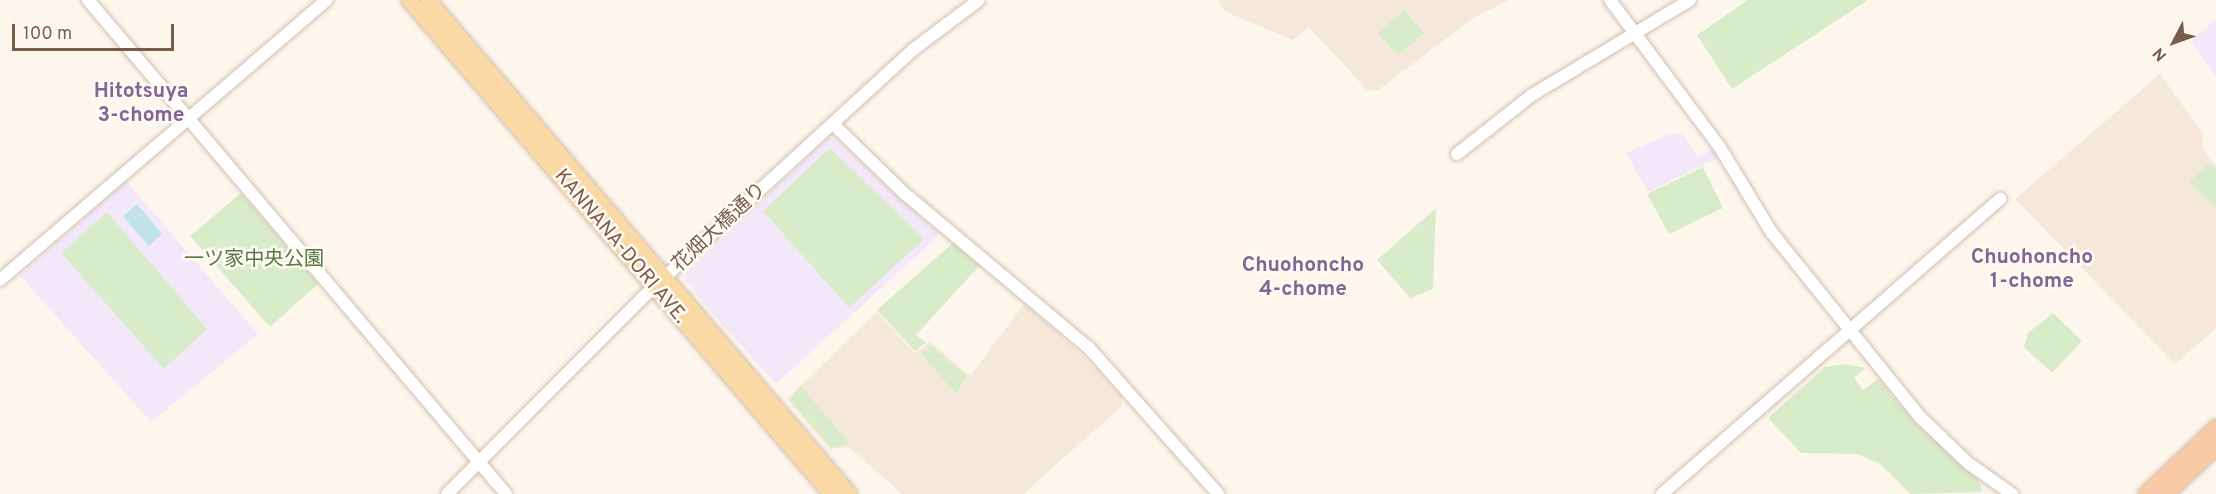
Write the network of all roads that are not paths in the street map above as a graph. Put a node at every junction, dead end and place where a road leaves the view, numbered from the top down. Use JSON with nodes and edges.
{"nodes":[{"id":1,"x":88,"y":0,"type":"edge"},
{"id":2,"x":327,"y":0,"type":"edge"},
{"id":3,"x":409,"y":0,"type":"edge"},
{"id":4,"x":428,"y":0,"type":"edge"},
{"id":5,"x":979,"y":0,"type":"edge"},
{"id":6,"x":1610,"y":0,"type":"edge"},
{"id":7,"x":1690,"y":0,"type":"edge"},
{"id":8,"x":1634,"y":32,"type":"junction"},
{"id":9,"x":188,"y":119,"type":"junction"},
{"id":10,"x":833,"y":124,"type":"junction"},
{"id":11,"x":1457,"y":154,"type":"dead end"},
{"id":12,"x":2000,"y":199,"type":"dead end"},
{"id":13,"x":0,"y":280,"type":"edge"},
{"id":14,"x":661,"y":283,"type":"junction"},
{"id":15,"x":1850,"y":329,"type":"junction"},
{"id":16,"x":2216,"y":427,"type":"edge"},
{"id":17,"x":2216,"y":446,"type":"edge"},
{"id":18,"x":479,"y":462,"type":"junction"},
{"id":19,"x":447,"y":494,"type":"edge"},
{"id":20,"x":506,"y":494,"type":"edge"},
{"id":21,"x":831,"y":494,"type":"edge"},
{"id":22,"x":849,"y":494,"type":"edge"},
{"id":23,"x":1218,"y":494,"type":"edge"},
{"id":24,"x":1662,"y":494,"type":"edge"},
{"id":25,"x":2012,"y":494,"type":"edge"},
{"id":26,"x":2145,"y":494,"type":"edge"},
{"id":27,"x":2165,"y":494,"type":"edge"}],
"edges":[{"from":1,"to":9,"type":"street"},
{"from":2,"to":9,"type":"street"},
{"from":3,"to":14,"type":"main road","name":"KANNANA-DORI AVE."},
{"from":4,"to":14,"type":"main road","name":"KANNANA-DORI AVE."},
{"from":5,"to":10,"type":"street","name":"花畑大橋通り"},
{"from":6,"to":8,"type":"street"},
{"from":7,"to":8,"type":"street"},
{"from":8,"to":11,"type":"street"},
{"from":8,"to":15,"type":"street"},
{"from":9,"to":13,"type":"street"},
{"from":9,"to":18,"type":"street"},
{"from":10,"to":14,"type":"street","name":"花畑大橋通り"},
{"from":10,"to":23,"type":"street"},
{"from":12,"to":15,"type":"street"},
{"from":14,"to":18,"type":"street","name":"花畑大橋通り"},
{"from":14,"to":21,"type":"main road","name":"KANNANA-DORI AVE."},
{"from":14,"to":22,"type":"main road","name":"KANNANA-DORI AVE."},
{"from":15,"to":24,"type":"street"},
{"from":15,"to":25,"type":"street"},
{"from":16,"to":26,"type":"highway"},
{"from":17,"to":27,"type":"highway"},
{"from":18,"to":19,"type":"street","name":"花畑大橋通り"},
{"from":18,"to":20,"type":"street"}]}
